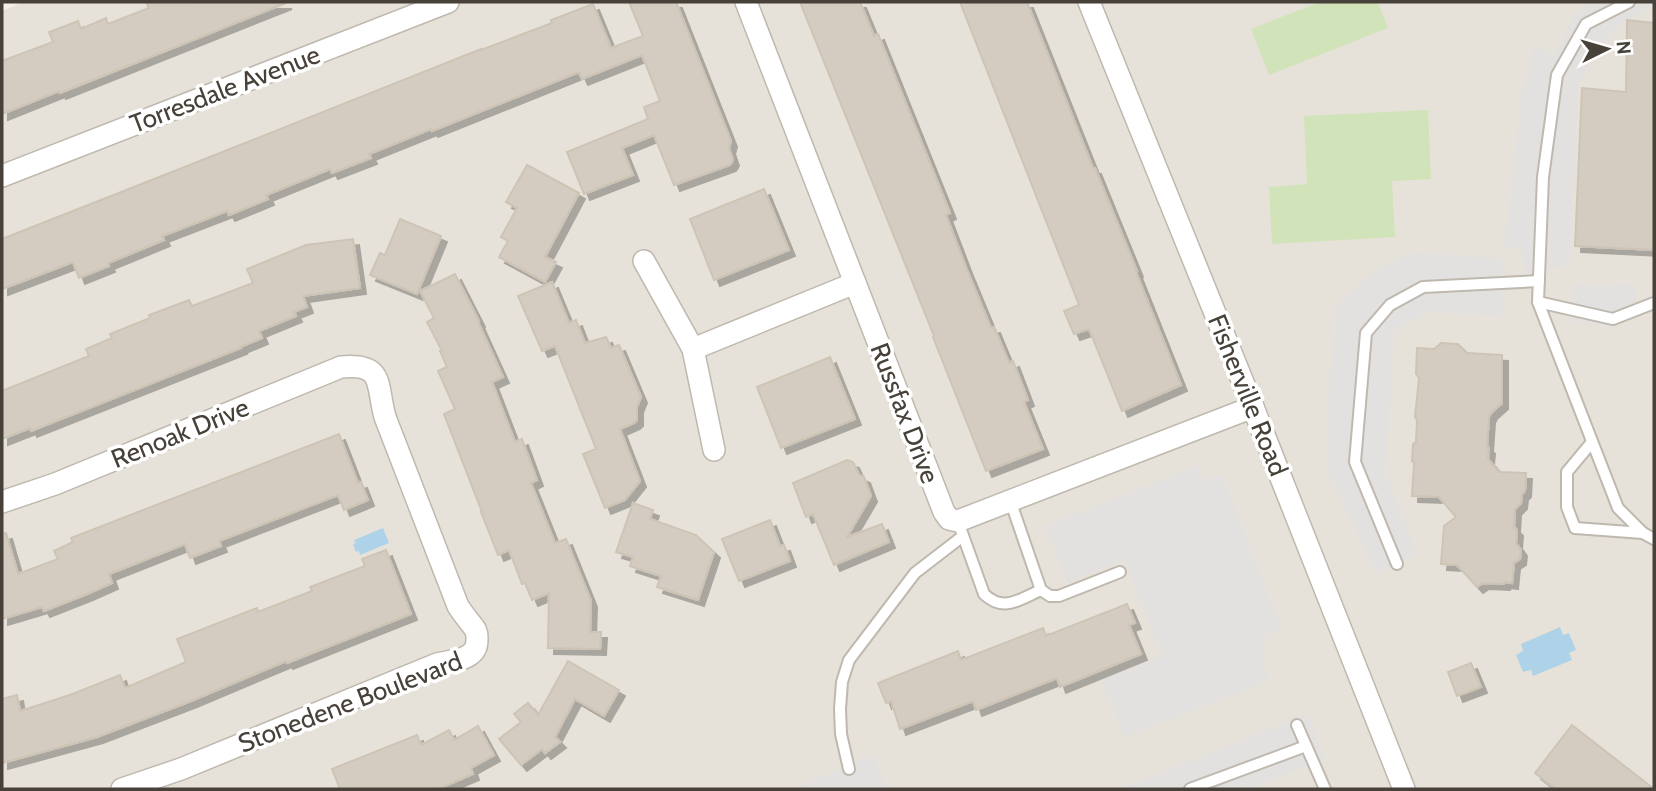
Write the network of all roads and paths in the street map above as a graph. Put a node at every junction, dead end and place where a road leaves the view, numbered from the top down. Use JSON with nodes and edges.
{"nodes":[{"id":1,"x":448,"y":2,"type":"edge"},
{"id":2,"x":746,"y":2,"type":"edge"},
{"id":3,"x":1089,"y":2,"type":"edge"},
{"id":4,"x":1629,"y":2,"type":"edge"},
{"id":5,"x":2,"y":176,"type":"edge"},
{"id":6,"x":645,"y":261,"type":"dead end"},
{"id":7,"x":1539,"y":281,"type":"junction"},
{"id":8,"x":855,"y":284,"type":"junction"},
{"id":9,"x":1538,"y":302,"type":"junction"},
{"id":10,"x":1654,"y":303,"type":"edge"},
{"id":11,"x":693,"y":349,"type":"junction"},
{"id":12,"x":357,"y":366,"type":"joint"},
{"id":13,"x":1253,"y":407,"type":"junction"},
{"id":14,"x":1592,"y":442,"type":"junction"},
{"id":15,"x":714,"y":450,"type":"dead end"},
{"id":16,"x":1010,"y":500,"type":"junction"},
{"id":17,"x":2,"y":502,"type":"edge"},
{"id":18,"x":960,"y":528,"type":"junction"},
{"id":19,"x":1643,"y":533,"type":"junction"},
{"id":20,"x":1654,"y":539,"type":"edge"},
{"id":21,"x":1397,"y":564,"type":"dead end"},
{"id":22,"x":1120,"y":572,"type":"dead end"},
{"id":23,"x":1041,"y":590,"type":"junction"},
{"id":24,"x":1297,"y":725,"type":"dead end"},
{"id":25,"x":1306,"y":746,"type":"junction"},
{"id":26,"x":849,"y":769,"type":"dead end"},
{"id":27,"x":122,"y":789,"type":"edge"},
{"id":28,"x":1190,"y":789,"type":"edge"},
{"id":29,"x":1325,"y":789,"type":"edge"},
{"id":30,"x":1404,"y":789,"type":"edge"}],
"edges":[{"from":1,"to":5,"type":"street","name":"Torresdale Avenue"},
{"from":2,"to":8,"type":"street","name":"Russfax Drive"},
{"from":3,"to":13,"type":"street","name":"Fisherville Road"},
{"from":4,"to":7,"type":"lane"},
{"from":6,"to":11,"type":"street"},
{"from":7,"to":9,"type":"lane"},
{"from":7,"to":21,"type":"lane"},
{"from":8,"to":11,"type":"street"},
{"from":8,"to":18,"type":"street","name":"Russfax Drive"},
{"from":9,"to":10,"type":"lane"},
{"from":9,"to":14,"type":"lane"},
{"from":11,"to":15,"type":"street"},
{"from":12,"to":17,"type":"street","name":"Renoak Drive"},
{"from":12,"to":27,"type":"street","name":"Stonedene Boulevard"},
{"from":13,"to":16,"type":"street"},
{"from":13,"to":30,"type":"street","name":"Fisherville Road"},
{"from":14,"to":19,"type":"lane"},
{"from":14,"to":19,"type":"lane"},
{"from":16,"to":18,"type":"street"},
{"from":16,"to":23,"type":"lane"},
{"from":18,"to":23,"type":"lane"},
{"from":18,"to":26,"type":"lane"},
{"from":19,"to":20,"type":"lane"},
{"from":22,"to":23,"type":"lane"},
{"from":24,"to":25,"type":"lane"},
{"from":25,"to":28,"type":"lane"},
{"from":25,"to":29,"type":"lane"}]}
